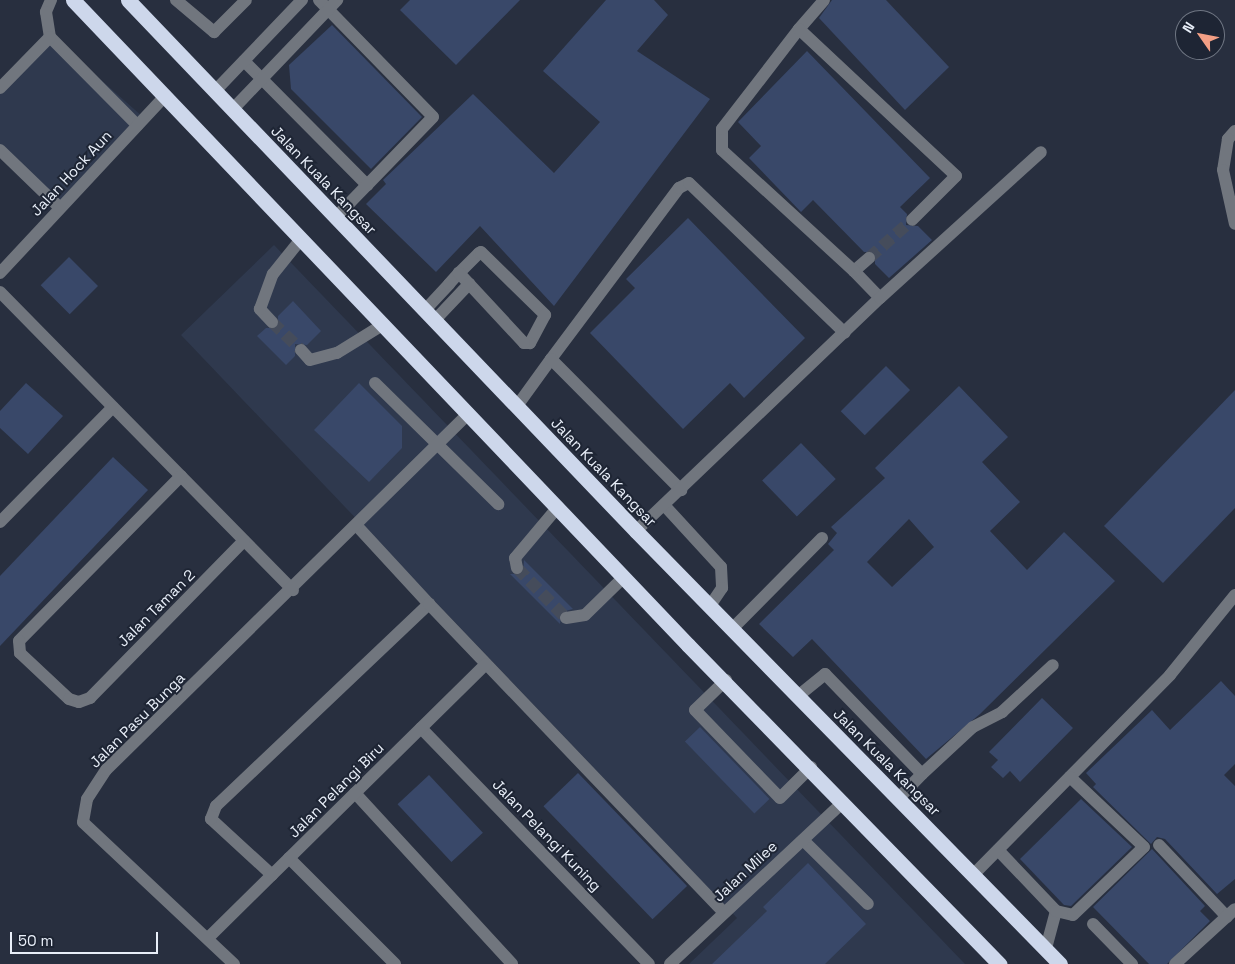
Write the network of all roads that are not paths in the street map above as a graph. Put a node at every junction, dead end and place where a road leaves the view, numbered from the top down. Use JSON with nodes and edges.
{"nodes":[{"id":1,"x":51,"y":0,"type":"edge"},
{"id":2,"x":73,"y":0,"type":"edge"},
{"id":3,"x":128,"y":0,"type":"edge"},
{"id":4,"x":176,"y":0,"type":"edge"},
{"id":5,"x":246,"y":0,"type":"edge"},
{"id":6,"x":824,"y":0,"type":"edge"},
{"id":7,"x":297,"y":2,"type":"edge"},
{"id":8,"x":328,"y":3,"type":"edge"},
{"id":9,"x":799,"y":29,"type":"junction"},
{"id":10,"x":50,"y":37,"type":"junction"},
{"id":11,"x":244,"y":61,"type":"junction"},
{"id":12,"x":261,"y":79,"type":"junction"},
{"id":13,"x":0,"y":88,"type":"edge"},
{"id":14,"x":215,"y":91,"type":"junction"},
{"id":15,"x":166,"y":95,"type":"junction"},
{"id":16,"x":233,"y":109,"type":"junction"},
{"id":17,"x":137,"y":125,"type":"junction"},
{"id":18,"x":1235,"y":131,"type":"edge"},
{"id":19,"x":0,"y":150,"type":"edge"},
{"id":20,"x":1040,"y":152,"type":"dead end"},
{"id":21,"x":367,"y":185,"type":"junction"},
{"id":22,"x":60,"y":208,"type":"junction"},
{"id":23,"x":336,"y":217,"type":"junction"},
{"id":24,"x":912,"y":220,"type":"tunnel mouth"},
{"id":25,"x":1235,"y":224,"type":"edge"},
{"id":26,"x":302,"y":238,"type":"junction"},
{"id":27,"x":869,"y":258,"type":"tunnel mouth"},
{"id":28,"x":854,"y":271,"type":"junction"},
{"id":29,"x":0,"y":273,"type":"edge"},
{"id":30,"x":459,"y":273,"type":"junction"},
{"id":31,"x":469,"y":284,"type":"junction"},
{"id":32,"x":0,"y":292,"type":"edge"},
{"id":33,"x":880,"y":298,"type":"junction"},
{"id":34,"x":430,"y":315,"type":"junction"},
{"id":35,"x":272,"y":322,"type":"tunnel mouth"},
{"id":36,"x":384,"y":324,"type":"junction"},
{"id":37,"x":845,"y":333,"type":"junction"},
{"id":38,"x":301,"y":350,"type":"tunnel mouth"},
{"id":39,"x":551,"y":359,"type":"junction"},
{"id":40,"x":375,"y":383,"type":"dead end"},
{"id":41,"x":517,"y":406,"type":"junction"},
{"id":42,"x":113,"y":407,"type":"junction"},
{"id":43,"x":469,"y":413,"type":"junction"},
{"id":44,"x":437,"y":445,"type":"junction"},
{"id":45,"x":181,"y":476,"type":"junction"},
{"id":46,"x":681,"y":490,"type":"junction"},
{"id":47,"x":498,"y":504,"type":"dead end"},
{"id":48,"x":664,"y":505,"type":"junction"},
{"id":49,"x":558,"y":507,"type":"junction"},
{"id":50,"x":0,"y":522,"type":"edge"},
{"id":51,"x":357,"y":526,"type":"junction"},
{"id":52,"x":636,"y":531,"type":"junction"},
{"id":53,"x":822,"y":538,"type":"dead end"},
{"id":54,"x":244,"y":541,"type":"junction"},
{"id":55,"x":516,"y":568,"type":"dead end"},
{"id":56,"x":624,"y":576,"type":"junction"},
{"id":57,"x":293,"y":590,"type":"junction"},
{"id":58,"x":1235,"y":595,"type":"edge"},
{"id":59,"x":429,"y":604,"type":"junction"},
{"id":60,"x":710,"y":606,"type":"junction"},
{"id":61,"x":566,"y":618,"type":"dead end"},
{"id":62,"x":732,"y":629,"type":"junction"},
{"id":63,"x":486,"y":664,"type":"junction"},
{"id":64,"x":1053,"y":665,"type":"dead end"},
{"id":65,"x":726,"y":680,"type":"junction"},
{"id":66,"x":798,"y":696,"type":"junction"},
{"id":67,"x":421,"y":728,"type":"junction"},
{"id":68,"x":811,"y":767,"type":"junction"},
{"id":69,"x":922,"y":774,"type":"junction"},
{"id":70,"x":1070,"y":776,"type":"junction"},
{"id":71,"x":355,"y":793,"type":"junction"},
{"id":72,"x":899,"y":798,"type":"junction"},
{"id":73,"x":843,"y":802,"type":"junction"},
{"id":74,"x":803,"y":840,"type":"junction"},
{"id":75,"x":1159,"y":845,"type":"dead end"},
{"id":76,"x":998,"y":850,"type":"junction"},
{"id":77,"x":290,"y":858,"type":"junction"},
{"id":78,"x":974,"y":874,"type":"junction"},
{"id":79,"x":272,"y":875,"type":"junction"},
{"id":80,"x":868,"y":904,"type":"dead end"},
{"id":81,"x":1056,"y":911,"type":"junction"},
{"id":82,"x":724,"y":913,"type":"junction"},
{"id":83,"x":1231,"y":913,"type":"edge"},
{"id":84,"x":1093,"y":924,"type":"dead end"},
{"id":85,"x":208,"y":938,"type":"junction"},
{"id":86,"x":1046,"y":949,"type":"junction"},
{"id":87,"x":234,"y":964,"type":"edge"},
{"id":88,"x":395,"y":964,"type":"edge"},
{"id":89,"x":512,"y":964,"type":"edge"},
{"id":90,"x":649,"y":964,"type":"edge"},
{"id":91,"x":670,"y":964,"type":"edge"},
{"id":92,"x":1000,"y":964,"type":"edge"},
{"id":93,"x":1060,"y":964,"type":"edge"},
{"id":94,"x":1132,"y":964,"type":"edge"},
{"id":95,"x":1174,"y":964,"type":"edge"}],
"edges":[{"from":1,"to":10,"type":"street"},
{"from":2,"to":15,"type":"highway"},
{"from":3,"to":14,"type":"highway","name":"Jalan Kuala Kangsar"},
{"from":4,"to":5,"type":"street"},
{"from":6,"to":9,"type":"street"},
{"from":7,"to":11,"type":"street"},
{"from":8,"to":12,"type":"street"},
{"from":8,"to":21,"type":"street"},
{"from":9,"to":24,"type":"street"},
{"from":9,"to":28,"type":"street"},
{"from":10,"to":13,"type":"street"},
{"from":10,"to":17,"type":"street"},
{"from":11,"to":12,"type":"street"},
{"from":11,"to":14,"type":"street"},
{"from":12,"to":16,"type":"street"},
{"from":12,"to":21,"type":"street"},
{"from":14,"to":16,"type":"highway","name":"Jalan Kuala Kangsar"},
{"from":15,"to":17,"type":"street","name":"Jalan Hock Aun"},
{"from":15,"to":26,"type":"highway"},
{"from":16,"to":23,"type":"highway","name":"Jalan Kuala Kangsar"},
{"from":17,"to":22,"type":"street","name":"Jalan Hock Aun"},
{"from":18,"to":25,"type":"street"},
{"from":19,"to":22,"type":"street"},
{"from":20,"to":33,"type":"street"},
{"from":21,"to":23,"type":"street"},
{"from":22,"to":29,"type":"street","name":"Jalan Hock Aun"},
{"from":23,"to":34,"type":"highway","name":"Jalan Kuala Kangsar"},
{"from":26,"to":35,"type":"street"},
{"from":26,"to":36,"type":"highway"},
{"from":27,"to":28,"type":"street"},
{"from":28,"to":33,"type":"street"},
{"from":30,"to":31,"type":"street"},
{"from":30,"to":31,"type":"street"},
{"from":30,"to":34,"type":"street"},
{"from":31,"to":34,"type":"street"},
{"from":32,"to":42,"type":"street"},
{"from":33,"to":37,"type":"street"},
{"from":34,"to":41,"type":"highway","name":"Jalan Kuala Kangsar"},
{"from":36,"to":38,"type":"street"},
{"from":36,"to":43,"type":"highway"},
{"from":37,"to":39,"type":"street"},
{"from":37,"to":46,"type":"street"},
{"from":39,"to":41,"type":"street"},
{"from":39,"to":46,"type":"street"},
{"from":40,"to":44,"type":"street"},
{"from":41,"to":52,"type":"highway","name":"Jalan Kuala Kangsar"},
{"from":42,"to":45,"type":"street"},
{"from":42,"to":50,"type":"street"},
{"from":43,"to":44,"type":"street","name":"Jalan Pasu Bunga"},
{"from":43,"to":49,"type":"highway"},
{"from":44,"to":47,"type":"street"},
{"from":44,"to":51,"type":"street","name":"Jalan Pasu Bunga"},
{"from":45,"to":54,"type":"street"},
{"from":45,"to":54,"type":"street","name":"Jalan Taman 2"},
{"from":46,"to":48,"type":"street"},
{"from":48,"to":52,"type":"street"},
{"from":48,"to":60,"type":"street"},
{"from":49,"to":55,"type":"street"},
{"from":49,"to":56,"type":"highway"},
{"from":51,"to":57,"type":"street","name":"Jalan Pasu Bunga"},
{"from":51,"to":59,"type":"street"},
{"from":52,"to":60,"type":"highway","name":"Jalan Kuala Kangsar"},
{"from":53,"to":62,"type":"street"},
{"from":54,"to":57,"type":"street"},
{"from":56,"to":61,"type":"street"},
{"from":56,"to":65,"type":"highway"},
{"from":57,"to":85,"type":"street","name":"Jalan Pasu Bunga"},
{"from":58,"to":70,"type":"street"},
{"from":59,"to":63,"type":"street"},
{"from":59,"to":79,"type":"street"},
{"from":60,"to":62,"type":"highway","name":"Jalan Kuala Kangsar"},
{"from":62,"to":66,"type":"highway","name":"Jalan Kuala Kangsar"},
{"from":63,"to":67,"type":"street","name":"Jalan Pelangi Biru"},
{"from":63,"to":82,"type":"street"},
{"from":64,"to":69,"type":"street"},
{"from":65,"to":68,"type":"highway"},
{"from":65,"to":68,"type":"street"},
{"from":66,"to":69,"type":"street"},
{"from":66,"to":72,"type":"highway","name":"Jalan Kuala Kangsar"},
{"from":67,"to":71,"type":"street","name":"Jalan Pelangi Biru"},
{"from":67,"to":90,"type":"street","name":"Jalan Pelangi Kuning"},
{"from":68,"to":73,"type":"highway"},
{"from":69,"to":72,"type":"street"},
{"from":70,"to":76,"type":"street"},
{"from":70,"to":81,"type":"street"},
{"from":71,"to":77,"type":"street","name":"Jalan Pelangi Biru"},
{"from":71,"to":89,"type":"street"},
{"from":72,"to":78,"type":"highway","name":"Jalan Kuala Kangsar"},
{"from":73,"to":74,"type":"street","name":"Jalan Milee"},
{"from":73,"to":92,"type":"highway"},
{"from":74,"to":80,"type":"street"},
{"from":74,"to":82,"type":"street","name":"Jalan Milee"},
{"from":75,"to":83,"type":"street"},
{"from":76,"to":78,"type":"street"},
{"from":76,"to":81,"type":"street"},
{"from":77,"to":79,"type":"street","name":"Jalan Pelangi Biru"},
{"from":77,"to":88,"type":"street"},
{"from":78,"to":86,"type":"highway","name":"Jalan Kuala Kangsar"},
{"from":79,"to":85,"type":"street","name":"Jalan Pelangi Biru"},
{"from":81,"to":86,"type":"street"},
{"from":82,"to":91,"type":"street","name":"Jalan Milee"},
{"from":83,"to":95,"type":"street"},
{"from":84,"to":94,"type":"street"},
{"from":85,"to":87,"type":"street","name":"Jalan Pasu Bunga"},
{"from":86,"to":93,"type":"highway","name":"Jalan Kuala Kangsar"}]}
